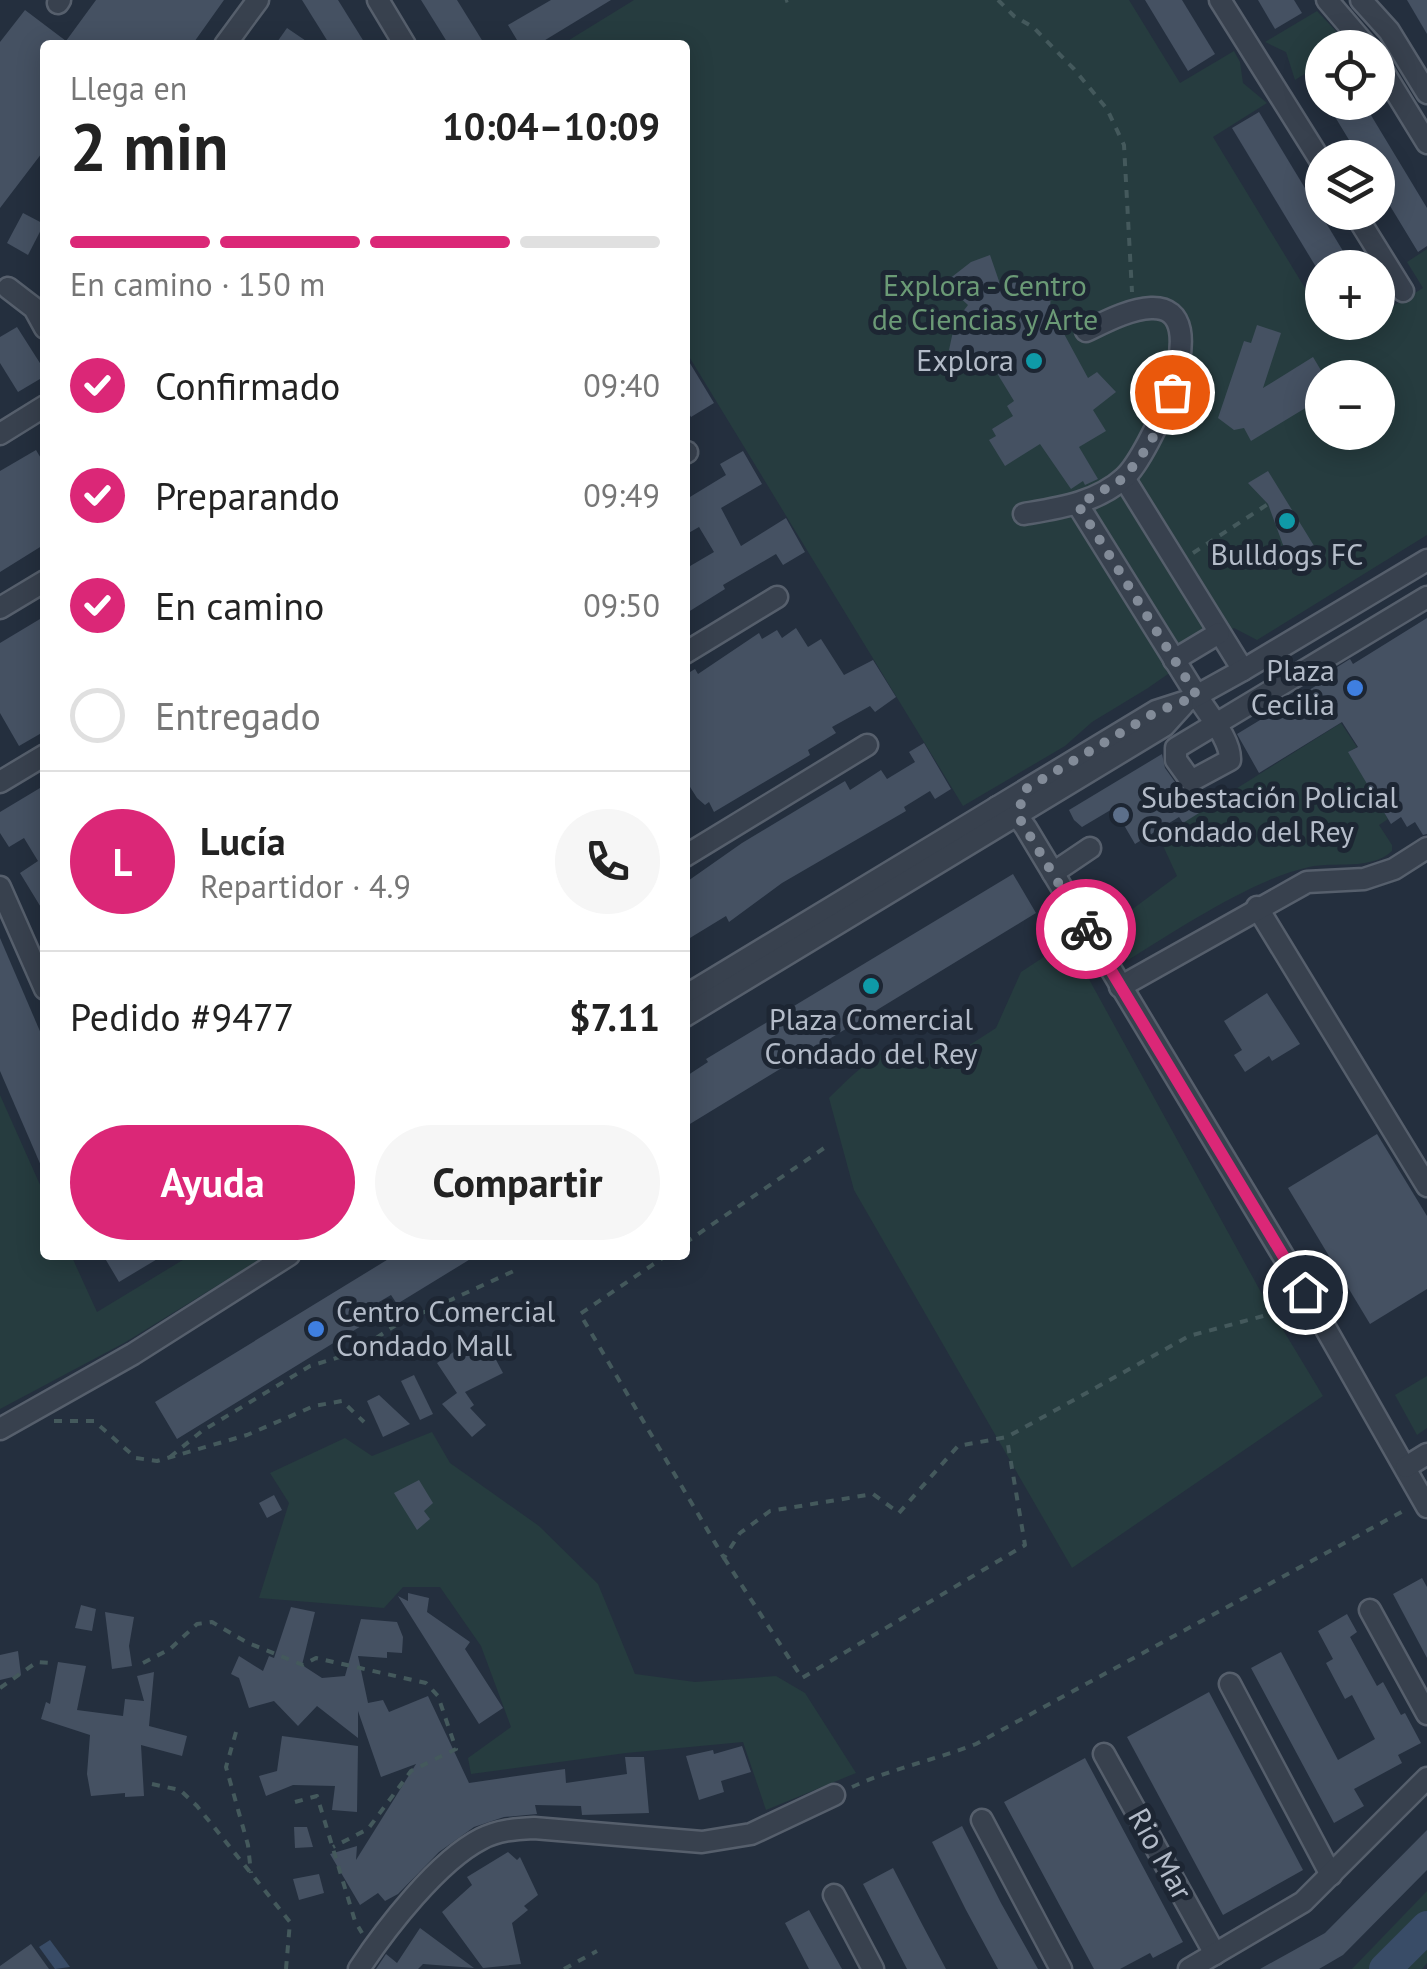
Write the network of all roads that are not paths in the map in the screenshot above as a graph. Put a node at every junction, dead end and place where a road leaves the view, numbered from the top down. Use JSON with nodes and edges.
{"nodes":[{"id":1,"x":258,"y":0,"type":"edge"},
{"id":2,"x":378,"y":0,"type":"edge"},
{"id":3,"x":1220,"y":0,"type":"edge"},
{"id":4,"x":1327,"y":0,"type":"edge"},
{"id":5,"x":1366,"y":5,"type":"edge"},
{"id":6,"x":1350,"y":26,"type":"junction"},
{"id":7,"x":1353,"y":30,"type":"edge"},
{"id":8,"x":229,"y":40,"type":"edge"},
{"id":9,"x":402,"y":40,"type":"edge"},
{"id":10,"x":1395,"y":91,"type":"edge"},
{"id":11,"x":1427,"y":93,"type":"edge"},
{"id":12,"x":1308,"y":140,"type":"edge"},
{"id":13,"x":1427,"y":143,"type":"edge"},
{"id":14,"x":1365,"y":230,"type":"edge"},
{"id":15,"x":8,"y":288,"type":"dead end"},
{"id":16,"x":1402,"y":290,"type":"dead end"},
{"id":17,"x":40,"y":319,"type":"edge"},
{"id":18,"x":1086,"y":331,"type":"dead end"},
{"id":19,"x":40,"y":409,"type":"edge"},
{"id":20,"x":0,"y":434,"type":"edge"},
{"id":21,"x":1124,"y":478,"type":"junction"},
{"id":22,"x":1078,"y":505,"type":"junction"},
{"id":23,"x":1024,"y":514,"type":"dead end"},
{"id":24,"x":1427,"y":560,"type":"edge"},
{"id":25,"x":40,"y":584,"type":"edge"},
{"id":26,"x":1427,"y":596,"type":"edge"},
{"id":27,"x":777,"y":598,"type":"dead end"},
{"id":28,"x":0,"y":608,"type":"edge"},
{"id":29,"x":1219,"y":633,"type":"junction"},
{"id":30,"x":690,"y":650,"type":"edge"},
{"id":31,"x":1174,"y":660,"type":"junction"},
{"id":32,"x":1243,"y":670,"type":"junction"},
{"id":33,"x":1192,"y":698,"type":"junction"},
{"id":34,"x":867,"y":745,"type":"dead end"},
{"id":35,"x":40,"y":758,"type":"edge"},
{"id":36,"x":0,"y":782,"type":"edge"},
{"id":37,"x":1024,"y":790,"type":"junction"},
{"id":38,"x":997,"y":807,"type":"junction"},
{"id":39,"x":1018,"y":816,"type":"junction"},
{"id":40,"x":690,"y":845,"type":"edge"},
{"id":41,"x":1090,"y":848,"type":"dead end"},
{"id":42,"x":1427,"y":848,"type":"edge"},
{"id":43,"x":1053,"y":873,"type":"junction"},
{"id":44,"x":0,"y":887,"type":"edge"},
{"id":45,"x":1257,"y":907,"type":"junction"},
{"id":46,"x":36,"y":946,"type":"edge"},
{"id":47,"x":1120,"y":987,"type":"junction"},
{"id":48,"x":690,"y":993,"type":"edge"},
{"id":49,"x":690,"y":1013,"type":"edge"},
{"id":50,"x":1427,"y":1186,"type":"edge"},
{"id":51,"x":281,"y":1260,"type":"edge"},
{"id":52,"x":0,"y":1429,"type":"edge"},
{"id":53,"x":1427,"y":1454,"type":"edge"},
{"id":54,"x":1406,"y":1467,"type":"junction"},
{"id":55,"x":1425,"y":1503,"type":"edge"},
{"id":56,"x":1370,"y":1610,"type":"dead end"},
{"id":57,"x":1230,"y":1684,"type":"dead end"},
{"id":58,"x":1427,"y":1714,"type":"edge"},
{"id":59,"x":1104,"y":1754,"type":"dead end"},
{"id":60,"x":1427,"y":1778,"type":"edge"},
{"id":61,"x":834,"y":1794,"type":"road end"},
{"id":62,"x":982,"y":1820,"type":"dead end"},
{"id":63,"x":1331,"y":1875,"type":"junction"},
{"id":64,"x":834,"y":1895,"type":"dead end"},
{"id":65,"x":1215,"y":1954,"type":"junction"},
{"id":66,"x":359,"y":1969,"type":"edge"},
{"id":67,"x":873,"y":1969,"type":"edge"},
{"id":68,"x":1062,"y":1969,"type":"edge"},
{"id":69,"x":1189,"y":1969,"type":"edge"}],
"edges":[{"from":1,"to":8,"type":"street"},
{"from":2,"to":9,"type":"street"},
{"from":3,"to":12,"type":"street"},
{"from":4,"to":6,"type":"street"},
{"from":5,"to":6,"type":"street"},
{"from":5,"to":11,"type":"street"},
{"from":6,"to":7,"type":"street"},
{"from":10,"to":13,"type":"street"},
{"from":14,"to":16,"type":"street"},
{"from":15,"to":17,"type":"street"},
{"from":18,"to":21,"type":"street"},
{"from":19,"to":20,"type":"street"},
{"from":21,"to":22,"type":"street"},
{"from":21,"to":29,"type":"street"},
{"from":22,"to":23,"type":"street"},
{"from":22,"to":31,"type":"street"},
{"from":24,"to":32,"type":"street"},
{"from":25,"to":28,"type":"street"},
{"from":26,"to":33,"type":"street"},
{"from":27,"to":30,"type":"street"},
{"from":29,"to":31,"type":"street"},
{"from":29,"to":32,"type":"street"},
{"from":31,"to":33,"type":"street"},
{"from":32,"to":33,"type":"street"},
{"from":33,"to":37,"type":"street"},
{"from":33,"to":39,"type":"street"},
{"from":34,"to":40,"type":"street"},
{"from":35,"to":36,"type":"street"},
{"from":37,"to":38,"type":"street"},
{"from":37,"to":39,"type":"street"},
{"from":38,"to":39,"type":"street"},
{"from":38,"to":48,"type":"street"},
{"from":39,"to":43,"type":"street"},
{"from":39,"to":49,"type":"street"},
{"from":41,"to":43,"type":"street"},
{"from":42,"to":45,"type":"street"},
{"from":43,"to":47,"type":"street"},
{"from":44,"to":46,"type":"street"},
{"from":45,"to":47,"type":"street"},
{"from":45,"to":50,"type":"street"},
{"from":47,"to":54,"type":"street"},
{"from":51,"to":52,"type":"street"},
{"from":53,"to":54,"type":"street"},
{"from":54,"to":55,"type":"street"},
{"from":56,"to":58,"type":"street"},
{"from":57,"to":63,"type":"street"},
{"from":59,"to":65,"type":"street","name":"Rio Mar"},
{"from":60,"to":63,"type":"street"},
{"from":61,"to":66,"type":"street"},
{"from":62,"to":68,"type":"street"},
{"from":63,"to":65,"type":"street"},
{"from":64,"to":67,"type":"street"},
{"from":65,"to":69,"type":"street"}]}
